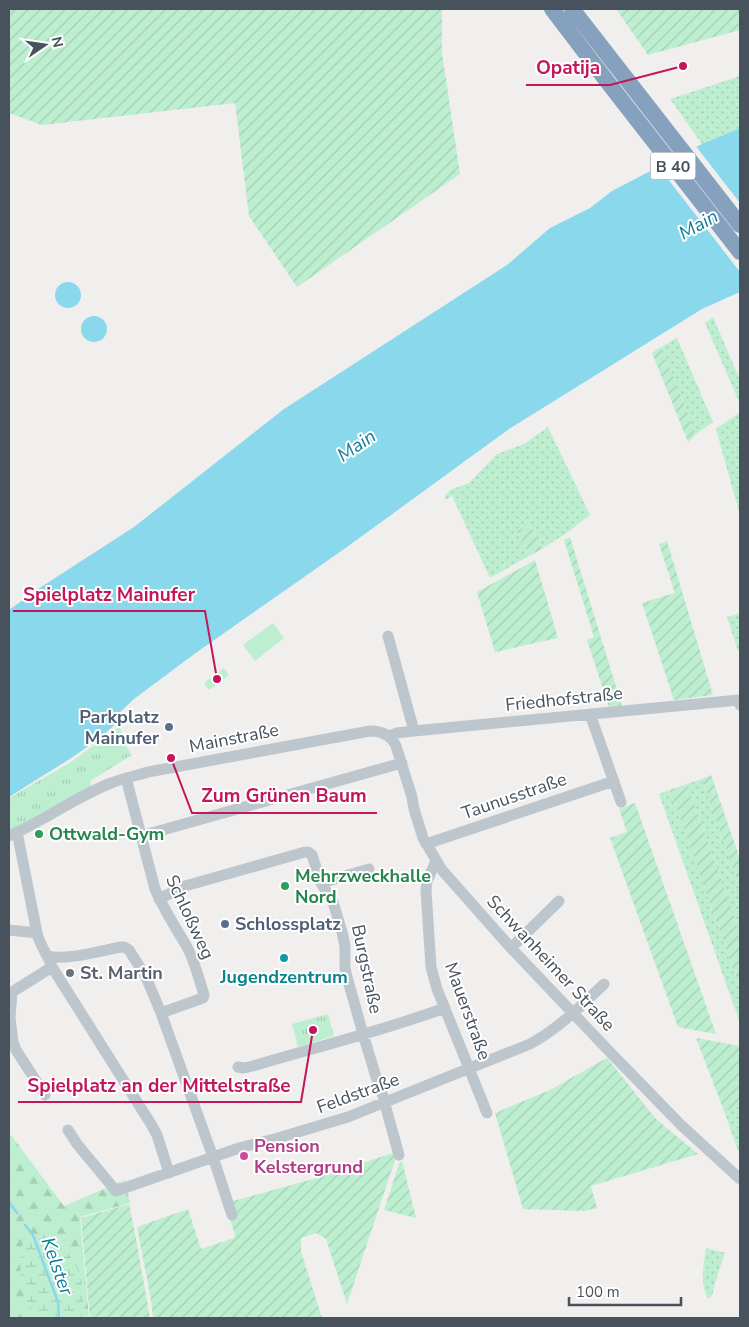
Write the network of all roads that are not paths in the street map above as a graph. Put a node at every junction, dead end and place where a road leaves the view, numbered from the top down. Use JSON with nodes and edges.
{"nodes":[{"id":1,"x":552,"y":9,"type":"edge"},
{"id":2,"x":572,"y":9,"type":"edge"},
{"id":3,"x":740,"y":225,"type":"edge"},
{"id":4,"x":740,"y":252,"type":"edge"},
{"id":5,"x":388,"y":636,"type":"dead end"},
{"id":6,"x":740,"y":704,"type":"edge"},
{"id":7,"x":590,"y":714,"type":"junction"},
{"id":8,"x":414,"y":731,"type":"junction"},
{"id":9,"x":389,"y":736,"type":"junction"},
{"id":10,"x":402,"y":763,"type":"junction"},
{"id":11,"x":126,"y":778,"type":"junction"},
{"id":12,"x":614,"y":781,"type":"junction"},
{"id":13,"x":621,"y":802,"type":"dead end"},
{"id":14,"x":13,"y":834,"type":"edge"},
{"id":15,"x":141,"y":836,"type":"junction"},
{"id":16,"x":426,"y":844,"type":"junction"},
{"id":17,"x":436,"y":861,"type":"junction"},
{"id":18,"x":369,"y":869,"type":"dead end"},
{"id":19,"x":320,"y":883,"type":"junction"},
{"id":20,"x":159,"y":898,"type":"junction"},
{"id":21,"x":559,"y":900,"type":"dead end"},
{"id":22,"x":9,"y":930,"type":"edge"},
{"id":23,"x":37,"y":933,"type":"junction"},
{"id":24,"x":511,"y":948,"type":"junction"},
{"id":25,"x":50,"y":962,"type":"junction"},
{"id":26,"x":604,"y":984,"type":"dead end"},
{"id":27,"x":444,"y":1008,"type":"junction"},
{"id":28,"x":573,"y":1012,"type":"junction"},
{"id":29,"x":161,"y":1014,"type":"junction"},
{"id":30,"x":363,"y":1034,"type":"junction"},
{"id":31,"x":238,"y":1067,"type":"dead end"},
{"id":32,"x":470,"y":1069,"type":"junction"},
{"id":33,"x":45,"y":1095,"type":"dead end"},
{"id":34,"x":385,"y":1103,"type":"junction"},
{"id":35,"x":487,"y":1113,"type":"dead end"},
{"id":36,"x":68,"y":1130,"type":"dead end"},
{"id":37,"x":399,"y":1155,"type":"dead end"},
{"id":38,"x":213,"y":1157,"type":"junction"},
{"id":39,"x":169,"y":1173,"type":"junction"},
{"id":40,"x":740,"y":1179,"type":"edge"},
{"id":41,"x":232,"y":1215,"type":"dead end"}],
"edges":[{"from":1,"to":4,"type":"highway","number":"B 40"},
{"from":2,"to":3,"type":"highway","number":"B 40"},
{"from":5,"to":8,"type":"street"},
{"from":6,"to":7,"type":"street","name":"Friedhofstraße"},
{"from":7,"to":8,"type":"street","name":"Friedhofstraße"},
{"from":7,"to":12,"type":"street"},
{"from":8,"to":9,"type":"street","name":"Friedhofstraße"},
{"from":9,"to":10,"type":"street","name":"Schwanheimer Straße"},
{"from":9,"to":11,"type":"street","name":"Mainstraße"},
{"from":10,"to":15,"type":"street"},
{"from":10,"to":16,"type":"street","name":"Schwanheimer Straße"},
{"from":11,"to":14,"type":"street","name":"Mainstraße"},
{"from":11,"to":15,"type":"street","name":"Schloßweg"},
{"from":12,"to":13,"type":"street"},
{"from":12,"to":16,"type":"street","name":"Taunusstraße"},
{"from":14,"to":23,"type":"street"},
{"from":15,"to":20,"type":"street","name":"Schloßweg"},
{"from":16,"to":17,"type":"street","name":"Schwanheimer Straße"},
{"from":17,"to":24,"type":"street","name":"Schwanheimer Straße"},
{"from":17,"to":27,"type":"street","name":"Mauerstraße"},
{"from":18,"to":19,"type":"street"},
{"from":19,"to":20,"type":"street","name":"Burgstraße"},
{"from":19,"to":30,"type":"street","name":"Burgstraße"},
{"from":20,"to":29,"type":"street","name":"Schloßweg"},
{"from":21,"to":24,"type":"street"},
{"from":22,"to":23,"type":"street"},
{"from":23,"to":25,"type":"street"},
{"from":24,"to":28,"type":"street","name":"Schwanheimer Straße"},
{"from":25,"to":29,"type":"street"},
{"from":25,"to":33,"type":"street"},
{"from":25,"to":39,"type":"street"},
{"from":26,"to":28,"type":"street","name":"Feldstraße"},
{"from":27,"to":30,"type":"street"},
{"from":27,"to":32,"type":"street","name":"Mauerstraße"},
{"from":28,"to":32,"type":"street","name":"Feldstraße"},
{"from":28,"to":40,"type":"street","name":"Schwanheimer Straße"},
{"from":29,"to":38,"type":"street"},
{"from":30,"to":31,"type":"street"},
{"from":30,"to":34,"type":"street","name":"Burgstraße"},
{"from":32,"to":34,"type":"street","name":"Feldstraße"},
{"from":32,"to":35,"type":"street","name":"Mauerstraße"},
{"from":34,"to":37,"type":"street","name":"Burgstraße"},
{"from":34,"to":38,"type":"street","name":"Feldstraße"},
{"from":36,"to":39,"type":"street","name":"Feldstraße"},
{"from":38,"to":39,"type":"street","name":"Feldstraße"},
{"from":38,"to":41,"type":"street"}]}
